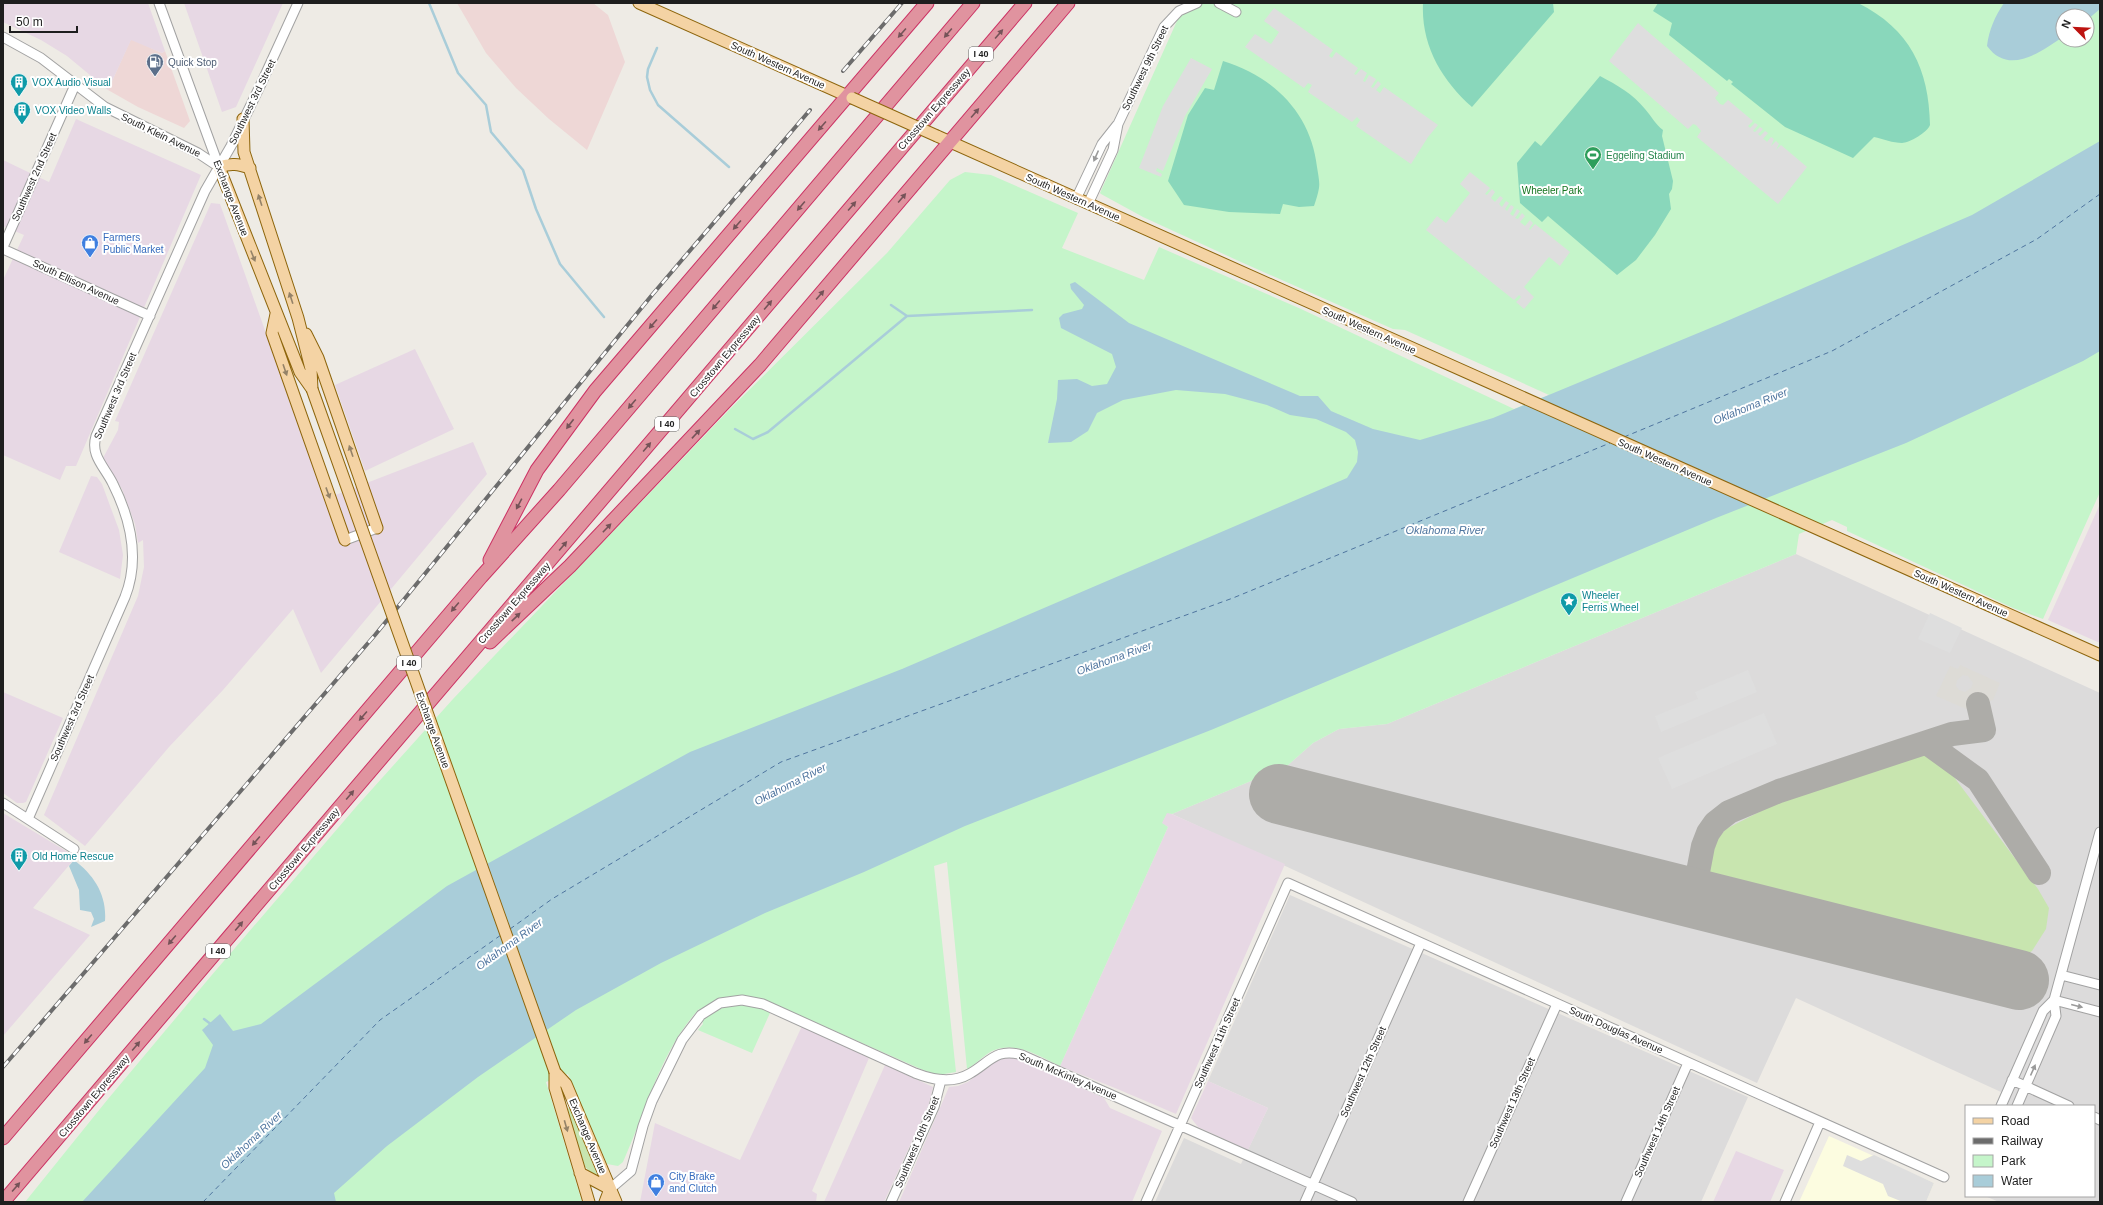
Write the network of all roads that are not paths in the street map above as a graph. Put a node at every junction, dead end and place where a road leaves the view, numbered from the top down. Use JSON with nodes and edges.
{"nodes":[{"id":1,"x":159,"y":3,"type":"edge"},
{"id":2,"x":298,"y":3,"type":"edge"},
{"id":3,"x":639,"y":3,"type":"edge"},
{"id":4,"x":927,"y":3,"type":"edge"},
{"id":5,"x":973,"y":3,"type":"edge"},
{"id":6,"x":1025,"y":3,"type":"edge"},
{"id":7,"x":1068,"y":3,"type":"edge"},
{"id":8,"x":1197,"y":3,"type":"edge"},
{"id":9,"x":1219,"y":3,"type":"edge"},
{"id":10,"x":654,"y":6,"type":"edge"},
{"id":11,"x":1236,"y":12,"type":"dead end"},
{"id":12,"x":3,"y":37,"type":"edge"},
{"id":13,"x":75,"y":85,"type":"junction"},
{"id":14,"x":849,"y":97,"type":"junction"},
{"id":15,"x":244,"y":119,"type":"junction"},
{"id":16,"x":1118,"y":124,"type":"junction"},
{"id":17,"x":950,"y":142,"type":"junction"},
{"id":18,"x":219,"y":167,"type":"junction"},
{"id":19,"x":250,"y":168,"type":"junction"},
{"id":20,"x":1076,"y":199,"type":"junction"},
{"id":21,"x":1088,"y":204,"type":"junction"},
{"id":22,"x":3,"y":248,"type":"edge"},
{"id":23,"x":276,"y":312,"type":"junction"},
{"id":24,"x":150,"y":316,"type":"junction"},
{"id":25,"x":298,"y":318,"type":"junction"},
{"id":26,"x":312,"y":388,"type":"junction"},
{"id":27,"x":377,"y":528,"type":"joint"},
{"id":28,"x":345,"y":540,"type":"joint"},
{"id":29,"x":480,"y":577,"type":"junction"},
{"id":30,"x":2100,"y":655,"type":"edge"},
{"id":31,"x":437,"y":692,"type":"junction"},
{"id":32,"x":3,"y":803,"type":"edge"},
{"id":33,"x":28,"y":819,"type":"junction"},
{"id":34,"x":2100,"y":832,"type":"edge"},
{"id":35,"x":74,"y":849,"type":"dead end"},
{"id":36,"x":1288,"y":883,"type":"joint"},
{"id":37,"x":1421,"y":943,"type":"junction"},
{"id":38,"x":2061,"y":975,"type":"junction"},
{"id":39,"x":2100,"y":985,"type":"edge"},
{"id":40,"x":2054,"y":1000,"type":"junction"},
{"id":41,"x":1557,"y":1004,"type":"junction"},
{"id":42,"x":2100,"y":1012,"type":"edge"},
{"id":43,"x":2028,"y":1045,"type":"junction"},
{"id":44,"x":2042,"y":1050,"type":"junction"},
{"id":45,"x":1688,"y":1063,"type":"junction"},
{"id":46,"x":555,"y":1072,"type":"junction"},
{"id":47,"x":941,"y":1080,"type":"junction"},
{"id":48,"x":2012,"y":1080,"type":"junction"},
{"id":49,"x":2026,"y":1086,"type":"junction"},
{"id":50,"x":2001,"y":1105,"type":"edge"},
{"id":51,"x":2017,"y":1105,"type":"edge"},
{"id":52,"x":2067,"y":1105,"type":"edge"},
{"id":53,"x":1820,"y":1122,"type":"junction"},
{"id":54,"x":1180,"y":1126,"type":"junction"},
{"id":55,"x":3,"y":1138,"type":"edge"},
{"id":56,"x":580,"y":1173,"type":"junction"},
{"id":57,"x":1944,"y":1177,"type":"dead end"},
{"id":58,"x":1313,"y":1185,"type":"junction"},
{"id":59,"x":610,"y":1188,"type":"junction"},
{"id":60,"x":3,"y":1202,"type":"edge"},
{"id":61,"x":589,"y":1202,"type":"edge"},
{"id":62,"x":605,"y":1202,"type":"edge"},
{"id":63,"x":616,"y":1202,"type":"edge"},
{"id":64,"x":891,"y":1202,"type":"edge"},
{"id":65,"x":1146,"y":1202,"type":"edge"},
{"id":66,"x":1305,"y":1202,"type":"edge"},
{"id":67,"x":1352,"y":1202,"type":"edge"},
{"id":68,"x":1468,"y":1202,"type":"edge"},
{"id":69,"x":1626,"y":1202,"type":"edge"},
{"id":70,"x":1784,"y":1202,"type":"edge"}],
"edges":[{"from":1,"to":18,"type":"street","name":"Exchange Avenue"},
{"from":2,"to":15,"type":"street","name":"Southwest 3rd Street"},
{"from":3,"to":10,"type":"main road","name":"South Western Avenue"},
{"from":4,"to":14,"type":"highway","one_way":true},
{"from":5,"to":29,"type":"highway","number":"I 40","one_way":true},
{"from":31,"to":6,"type":"highway","name":"Crosstown Expressway","number":"I 40","one_way":true},
{"from":17,"to":7,"type":"highway","one_way":true},
{"from":8,"to":16,"type":"street","name":"Southwest 9th Street"},
{"from":9,"to":11,"type":"street"},
{"from":10,"to":14,"type":"main road","name":"South Western Avenue"},
{"from":12,"to":13,"type":"street","name":"South Klein Avenue"},
{"from":13,"to":18,"type":"street","name":"South Klein Avenue"},
{"from":13,"to":22,"type":"street","name":"Southwest 2nd Street"},
{"from":14,"to":17,"type":"main road","name":"South Western Avenue","bridge":true},
{"from":14,"to":29,"type":"highway","one_way":true},
{"from":15,"to":18,"type":"street","name":"Southwest 3rd Street"},
{"from":15,"to":19,"type":"main road","name":"Exchange Avenue"},
{"from":16,"to":20,"type":"street","name":"Southwest 9th Street","one_way":true},
{"from":16,"to":21,"type":"street","name":"Southwest 9th Street"},
{"from":17,"to":20,"type":"main road","name":"South Western Avenue"},
{"from":31,"to":17,"type":"highway","one_way":true},
{"from":18,"to":19,"type":"main road"},
{"from":18,"to":23,"type":"main road","name":"Exchange Avenue","one_way":true},
{"from":18,"to":24,"type":"street","name":"Southwest 3rd Street"},
{"from":25,"to":19,"type":"main road","name":"Exchange Avenue","one_way":true},
{"from":20,"to":21,"type":"main road","name":"South Western Avenue"},
{"from":21,"to":30,"type":"main road","name":"South Western Avenue"},
{"from":22,"to":24,"type":"street","name":"South Ellison Avenue"},
{"from":23,"to":26,"type":"main road","name":"Exchange Avenue"},
{"from":23,"to":28,"type":"main road","one_way":true},
{"from":24,"to":33,"type":"street","name":"Southwest 3rd Street"},
{"from":25,"to":26,"type":"main road","name":"Exchange Avenue"},
{"from":27,"to":25,"type":"main road","one_way":true},
{"from":26,"to":46,"type":"main road","name":"Exchange Avenue","bridge":true},
{"from":27,"to":28,"type":"street"},
{"from":29,"to":55,"type":"highway","number":"I 40","one_way":true},
{"from":60,"to":31,"type":"highway","name":"Crosstown Expressway","number":"I 40","one_way":true},
{"from":32,"to":33,"type":"street"},
{"from":33,"to":35,"type":"street"},
{"from":34,"to":38,"type":"street"},
{"from":36,"to":37,"type":"street","name":"South Douglas Avenue"},
{"from":36,"to":54,"type":"street","name":"Southwest 11th Street"},
{"from":37,"to":41,"type":"street","name":"South Douglas Avenue"},
{"from":37,"to":58,"type":"street","name":"Southwest 12th Street"},
{"from":38,"to":39,"type":"street"},
{"from":38,"to":40,"type":"street"},
{"from":40,"to":42,"type":"street","one_way":true},
{"from":40,"to":43,"type":"street"},
{"from":40,"to":44,"type":"street"},
{"from":41,"to":45,"type":"street","name":"South Douglas Avenue"},
{"from":41,"to":68,"type":"street","name":"Southwest 13th Street"},
{"from":43,"to":44,"type":"street"},
{"from":43,"to":48,"type":"street"},
{"from":49,"to":44,"type":"street","one_way":true},
{"from":45,"to":53,"type":"street","name":"South Douglas Avenue"},
{"from":45,"to":69,"type":"street","name":"Southwest 14th Street"},
{"from":46,"to":56,"type":"main road","name":"Exchange Avenue","one_way":true},
{"from":46,"to":59,"type":"main road","name":"Exchange Avenue"},
{"from":47,"to":54,"type":"street","name":"South McKinley Avenue"},
{"from":47,"to":59,"type":"street","name":"South McKinley Avenue"},
{"from":47,"to":64,"type":"street","name":"Southwest 10th Street"},
{"from":48,"to":49,"type":"street"},
{"from":48,"to":50,"type":"street"},
{"from":49,"to":51,"type":"street"},
{"from":49,"to":52,"type":"street"},
{"from":53,"to":57,"type":"street","name":"South Douglas Avenue"},
{"from":53,"to":70,"type":"street"},
{"from":54,"to":58,"type":"street","name":"South McKinley Avenue"},
{"from":54,"to":65,"type":"street","name":"Southwest 11th Street"},
{"from":56,"to":59,"type":"main road"},
{"from":56,"to":61,"type":"main road","name":"Exchange Avenue"},
{"from":58,"to":66,"type":"street","name":"Southwest 12th Street"},
{"from":58,"to":67,"type":"street","name":"South McKinley Avenue"},
{"from":59,"to":62,"type":"main road"},
{"from":59,"to":63,"type":"main road","name":"Exchange Avenue"}]}
